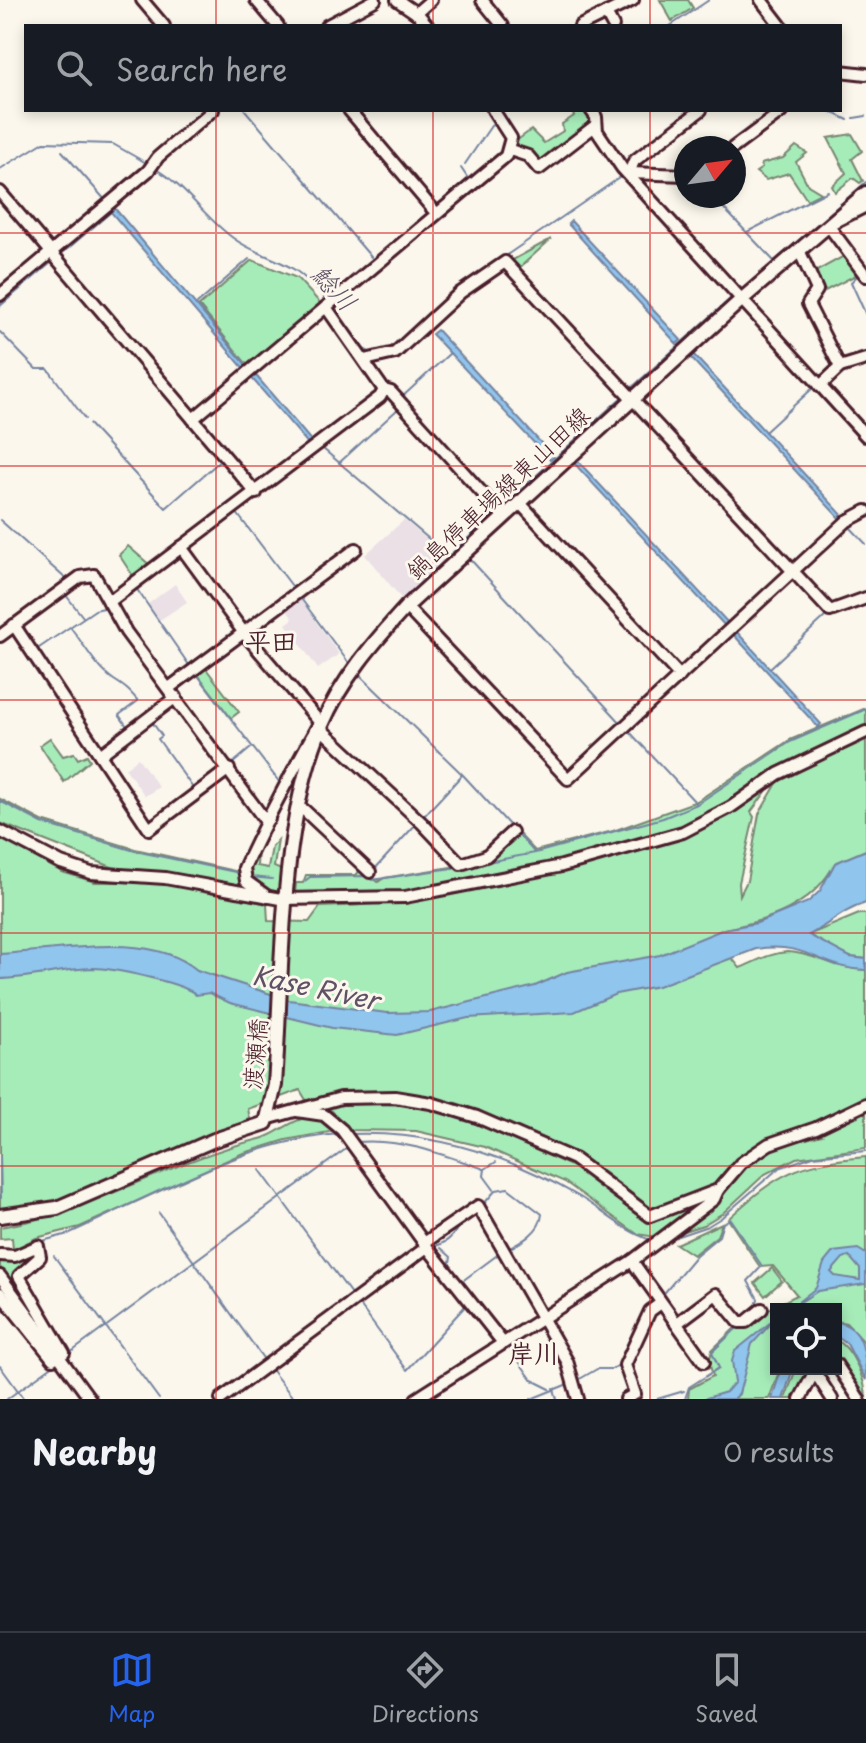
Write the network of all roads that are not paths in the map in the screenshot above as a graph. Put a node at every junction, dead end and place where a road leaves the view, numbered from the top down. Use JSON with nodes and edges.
{"nodes":[{"id":1,"x":142,"y":0,"type":"edge"},
{"id":2,"x":375,"y":0,"type":"edge"},
{"id":3,"x":397,"y":0,"type":"edge"},
{"id":4,"x":431,"y":0,"type":"edge"},
{"id":5,"x":482,"y":0,"type":"edge"},
{"id":6,"x":633,"y":0,"type":"edge"},
{"id":7,"x":761,"y":0,"type":"edge"},
{"id":8,"x":259,"y":3,"type":"edge"},
{"id":9,"x":416,"y":13,"type":"junction"},
{"id":10,"x":606,"y":13,"type":"junction"},
{"id":11,"x":162,"y":24,"type":"edge"},
{"id":12,"x":276,"y":24,"type":"edge"},
{"id":13,"x":330,"y":24,"type":"edge"},
{"id":14,"x":426,"y":24,"type":"edge"},
{"id":15,"x":501,"y":24,"type":"edge"},
{"id":16,"x":584,"y":24,"type":"edge"},
{"id":17,"x":612,"y":24,"type":"edge"},
{"id":18,"x":779,"y":24,"type":"edge"},
{"id":19,"x":842,"y":71,"type":"edge"},
{"id":20,"x":866,"y":74,"type":"edge"},
{"id":21,"x":211,"y":112,"type":"edge"},
{"id":22,"x":351,"y":112,"type":"edge"},
{"id":23,"x":494,"y":112,"type":"edge"},
{"id":24,"x":592,"y":112,"type":"edge"},
{"id":25,"x":698,"y":112,"type":"edge"},
{"id":26,"x":781,"y":112,"type":"edge"},
{"id":27,"x":596,"y":125,"type":"junction"},
{"id":28,"x":746,"y":138,"type":"edge"},
{"id":29,"x":510,"y":150,"type":"junction"},
{"id":30,"x":629,"y":173,"type":"junction"},
{"id":31,"x":674,"y":175,"type":"edge"},
{"id":32,"x":0,"y":192,"type":"edge"},
{"id":33,"x":866,"y":193,"type":"edge"},
{"id":34,"x":866,"y":206,"type":"edge"},
{"id":35,"x":436,"y":213,"type":"junction"},
{"id":36,"x":828,"y":225,"type":"junction"},
{"id":37,"x":799,"y":250,"type":"junction"},
{"id":38,"x":54,"y":256,"type":"junction"},
{"id":39,"x":866,"y":276,"type":"edge"},
{"id":40,"x":0,"y":295,"type":"edge"},
{"id":41,"x":740,"y":301,"type":"junction"},
{"id":42,"x":329,"y":303,"type":"junction"},
{"id":43,"x":866,"y":359,"type":"edge"},
{"id":44,"x":365,"y":360,"type":"junction"},
{"id":45,"x":840,"y":367,"type":"junction"},
{"id":46,"x":820,"y":386,"type":"junction"},
{"id":47,"x":384,"y":390,"type":"junction"},
{"id":48,"x":629,"y":394,"type":"junction"},
{"id":49,"x":193,"y":419,"type":"junction"},
{"id":50,"x":866,"y":436,"type":"edge"},
{"id":51,"x":256,"y":493,"type":"junction"},
{"id":52,"x":519,"y":502,"type":"junction"},
{"id":53,"x":866,"y":511,"type":"edge"},
{"id":54,"x":500,"y":513,"type":"junction"},
{"id":55,"x":181,"y":547,"type":"junction"},
{"id":56,"x":356,"y":549,"type":"dead end"},
{"id":57,"x":793,"y":572,"type":"junction"},
{"id":58,"x":866,"y":598,"type":"edge"},
{"id":59,"x":110,"y":605,"type":"junction"},
{"id":60,"x":406,"y":607,"type":"junction"},
{"id":61,"x":16,"y":628,"type":"junction"},
{"id":62,"x":244,"y":633,"type":"junction"},
{"id":63,"x":0,"y":636,"type":"edge"},
{"id":64,"x":680,"y":676,"type":"junction"},
{"id":65,"x":172,"y":693,"type":"junction"},
{"id":66,"x":321,"y":725,"type":"junction"},
{"id":67,"x":866,"y":732,"type":"edge"},
{"id":68,"x":100,"y":755,"type":"junction"},
{"id":69,"x":229,"y":769,"type":"junction"},
{"id":70,"x":304,"y":810,"type":"dead end"},
{"id":71,"x":269,"y":819,"type":"junction"},
{"id":72,"x":0,"y":831,"type":"edge"},
{"id":73,"x":512,"y":832,"type":"dead end"},
{"id":74,"x":370,"y":872,"type":"dead end"},
{"id":75,"x":269,"y":898,"type":"junction"},
{"id":76,"x":287,"y":901,"type":"junction"},
{"id":77,"x":866,"y":1104,"type":"edge"},
{"id":78,"x":297,"y":1111,"type":"junction"},
{"id":79,"x":270,"y":1115,"type":"junction"},
{"id":80,"x":718,"y":1190,"type":"junction"},
{"id":81,"x":0,"y":1216,"type":"edge"},
{"id":82,"x":427,"y":1244,"type":"junction"},
{"id":83,"x":0,"y":1255,"type":"edge"},
{"id":84,"x":632,"y":1261,"type":"junction"},
{"id":85,"x":0,"y":1278,"type":"edge"},
{"id":86,"x":0,"y":1293,"type":"edge"},
{"id":87,"x":659,"y":1300,"type":"junction"},
{"id":88,"x":762,"y":1309,"type":"dead end"},
{"id":89,"x":544,"y":1317,"type":"junction"},
{"id":90,"x":676,"y":1324,"type":"junction"},
{"id":91,"x":505,"y":1342,"type":"junction"},
{"id":92,"x":64,"y":1353,"type":"dead end"},
{"id":93,"x":53,"y":1359,"type":"dead end"},
{"id":94,"x":704,"y":1362,"type":"dead end"},
{"id":95,"x":842,"y":1373,"type":"edge"},
{"id":96,"x":812,"y":1375,"type":"edge"},
{"id":97,"x":818,"y":1375,"type":"edge"},
{"id":98,"x":224,"y":1398,"type":"edge"},
{"id":99,"x":90,"y":1399,"type":"edge"},
{"id":100,"x":416,"y":1399,"type":"edge"},
{"id":101,"x":578,"y":1399,"type":"edge"},
{"id":102,"x":626,"y":1399,"type":"edge"},
{"id":103,"x":800,"y":1399,"type":"edge"},
{"id":104,"x":832,"y":1399,"type":"edge"},
{"id":105,"x":859,"y":1399,"type":"edge"}],
"edges":[{"from":1,"to":11,"type":"street"},
{"from":2,"to":13,"type":"street"},
{"from":3,"to":9,"type":"street"},
{"from":4,"to":9,"type":"street"},
{"from":5,"to":15,"type":"street"},
{"from":6,"to":10,"type":"street"},
{"from":7,"to":18,"type":"street"},
{"from":8,"to":12,"type":"street"},
{"from":9,"to":14,"type":"street"},
{"from":10,"to":16,"type":"street"},
{"from":10,"to":17,"type":"street"},
{"from":19,"to":20,"type":"street"},
{"from":21,"to":38,"type":"street"},
{"from":22,"to":35,"type":"street"},
{"from":23,"to":29,"type":"street"},
{"from":24,"to":27,"type":"street"},
{"from":25,"to":30,"type":"street"},
{"from":26,"to":28,"type":"street"},
{"from":27,"to":29,"type":"street"},
{"from":27,"to":30,"type":"street"},
{"from":29,"to":35,"type":"street"},
{"from":30,"to":31,"type":"street"},
{"from":30,"to":41,"type":"street"},
{"from":32,"to":38,"type":"street"},
{"from":33,"to":36,"type":"main road","name":"鍋島停車場線東山田線"},
{"from":34,"to":36,"type":"street"},
{"from":35,"to":42,"type":"street"},
{"from":36,"to":37,"type":"main road","name":"鍋島停車場線東山田線"},
{"from":36,"to":39,"type":"street"},
{"from":37,"to":41,"type":"main road","name":"鍋島停車場線東山田線"},
{"from":37,"to":45,"type":"street"},
{"from":38,"to":40,"type":"street"},
{"from":38,"to":49,"type":"street"},
{"from":41,"to":46,"type":"street"},
{"from":41,"to":48,"type":"main road","name":"鍋島停車場線東山田線"},
{"from":42,"to":44,"type":"street"},
{"from":42,"to":49,"type":"street"},
{"from":43,"to":45,"type":"street"},
{"from":44,"to":47,"type":"street"},
{"from":44,"to":48,"type":"street"},
{"from":45,"to":46,"type":"street"},
{"from":46,"to":50,"type":"street"},
{"from":47,"to":51,"type":"street"},
{"from":47,"to":54,"type":"street"},
{"from":48,"to":52,"type":"main road","name":"鍋島停車場線東山田線"},
{"from":48,"to":57,"type":"street"},
{"from":49,"to":51,"type":"street"},
{"from":51,"to":55,"type":"street"},
{"from":52,"to":54,"type":"main road","name":"鍋島停車場線東山田線"},
{"from":52,"to":64,"type":"street"},
{"from":53,"to":57,"type":"street"},
{"from":54,"to":60,"type":"main road","name":"鍋島停車場線東山田線"},
{"from":55,"to":59,"type":"street"},
{"from":55,"to":62,"type":"street"},
{"from":56,"to":62,"type":"street"},
{"from":57,"to":58,"type":"street"},
{"from":57,"to":64,"type":"street"},
{"from":59,"to":61,"type":"street"},
{"from":59,"to":65,"type":"street"},
{"from":60,"to":64,"type":"street"},
{"from":60,"to":66,"type":"main road","name":"鍋島停車場線東山田線"},
{"from":61,"to":63,"type":"street"},
{"from":61,"to":68,"type":"street"},
{"from":62,"to":65,"type":"street"},
{"from":62,"to":66,"type":"street"},
{"from":65,"to":68,"type":"street"},
{"from":65,"to":69,"type":"street"},
{"from":66,"to":71,"type":"street"},
{"from":66,"to":73,"type":"street"},
{"from":66,"to":76,"type":"main road","name":"鍋島停車場線東山田線"},
{"from":67,"to":76,"type":"street"},
{"from":68,"to":69,"type":"street"},
{"from":69,"to":71,"type":"street"},
{"from":70,"to":74,"type":"street"},
{"from":71,"to":75,"type":"street"},
{"from":72,"to":75,"type":"street"},
{"from":75,"to":76,"type":"street"},
{"from":76,"to":79,"type":"main road","name":"渡瀬橋"},
{"from":77,"to":80,"type":"street"},
{"from":78,"to":79,"type":"street"},
{"from":78,"to":80,"type":"street"},
{"from":78,"to":82,"type":"street"},
{"from":79,"to":81,"type":"main road"},
{"from":80,"to":84,"type":"street"},
{"from":82,"to":89,"type":"street"},
{"from":82,"to":91,"type":"street"},
{"from":82,"to":98,"type":"street"},
{"from":83,"to":92,"type":"street"},
{"from":84,"to":87,"type":"street"},
{"from":84,"to":89,"type":"street"},
{"from":85,"to":99,"type":"street"},
{"from":86,"to":93,"type":"street"},
{"from":87,"to":90,"type":"street"},
{"from":87,"to":102,"type":"street"},
{"from":88,"to":90,"type":"street"},
{"from":89,"to":91,"type":"street"},
{"from":89,"to":101,"type":"street"},
{"from":90,"to":94,"type":"street"},
{"from":91,"to":100,"type":"street"},
{"from":95,"to":105,"type":"street"},
{"from":96,"to":103,"type":"street"},
{"from":97,"to":104,"type":"street"}]}
